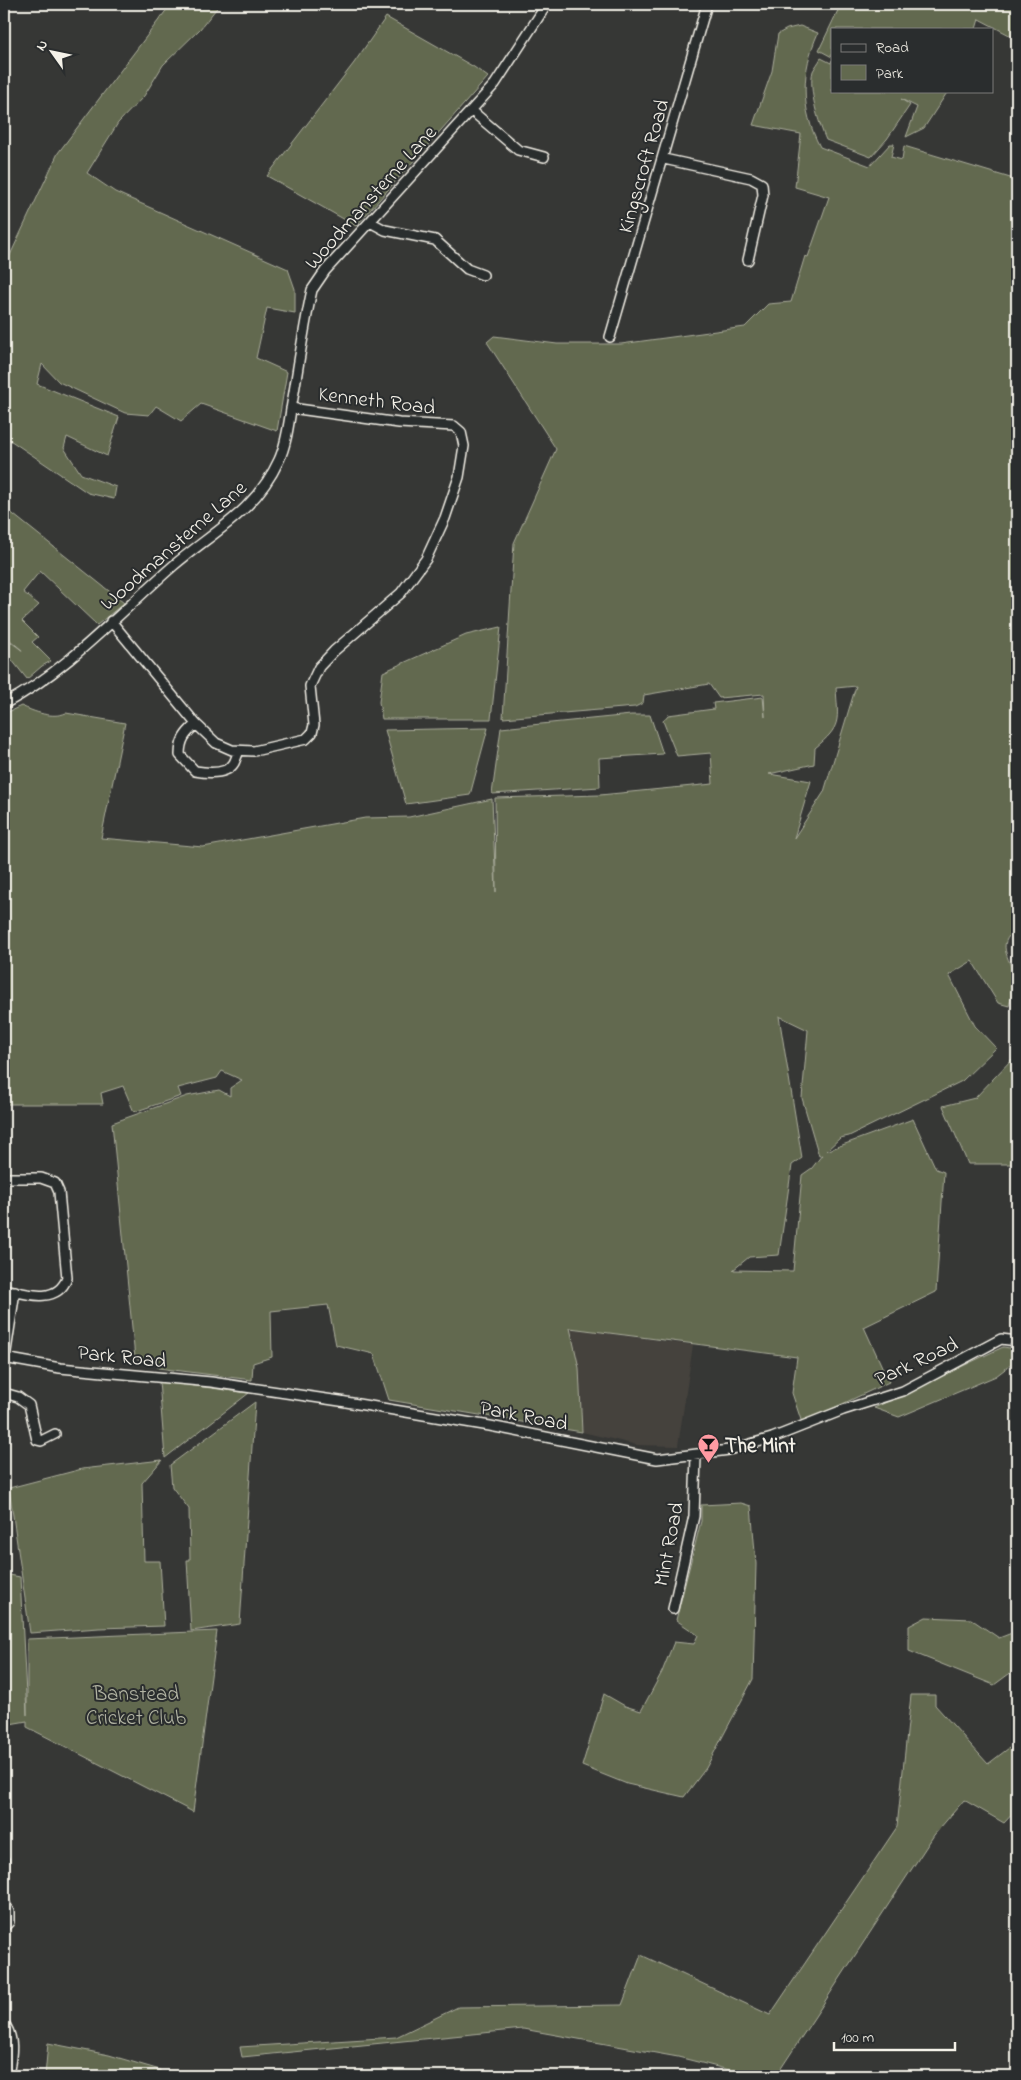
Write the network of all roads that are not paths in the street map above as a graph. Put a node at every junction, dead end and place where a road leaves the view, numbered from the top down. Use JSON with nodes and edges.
{"nodes":[{"id":1,"x":547,"y":4,"type":"edge"},
{"id":2,"x":707,"y":4,"type":"edge"},
{"id":3,"x":472,"y":111,"type":"junction"},
{"id":4,"x":544,"y":158,"type":"dead end"},
{"id":5,"x":664,"y":158,"type":"junction"},
{"id":6,"x":370,"y":222,"type":"junction"},
{"id":7,"x":748,"y":260,"type":"dead end"},
{"id":8,"x":483,"y":275,"type":"dead end"},
{"id":9,"x":610,"y":337,"type":"dead end"},
{"id":10,"x":291,"y":408,"type":"junction"},
{"id":11,"x":111,"y":621,"type":"junction"},
{"id":12,"x":4,"y":704,"type":"edge"},
{"id":13,"x":196,"y":724,"type":"junction"},
{"id":14,"x":239,"y":751,"type":"junction"},
{"id":15,"x":4,"y":1178,"type":"edge"},
{"id":16,"x":4,"y":1289,"type":"edge"},
{"id":17,"x":15,"y":1291,"type":"junction"},
{"id":18,"x":1017,"y":1341,"type":"edge"},
{"id":19,"x":4,"y":1358,"type":"edge"},
{"id":20,"x":4,"y":1393,"type":"edge"},
{"id":21,"x":55,"y":1434,"type":"dead end"},
{"id":22,"x":696,"y":1456,"type":"junction"},
{"id":23,"x":673,"y":1609,"type":"dead end"},
{"id":24,"x":4,"y":1860,"type":"edge"},
{"id":25,"x":4,"y":1876,"type":"edge"},
{"id":26,"x":4,"y":1902,"type":"edge"},
{"id":27,"x":4,"y":1927,"type":"edge"},
{"id":28,"x":4,"y":2023,"type":"edge"},
{"id":29,"x":8,"y":2076,"type":"edge"}],
"edges":[{"from":1,"to":3,"type":"street","name":"Woodmansterne Lane"},
{"from":2,"to":5,"type":"street","name":"Kingscroft Road"},
{"from":3,"to":4,"type":"street"},
{"from":3,"to":6,"type":"street","name":"Woodmansterne Lane"},
{"from":5,"to":7,"type":"street"},
{"from":5,"to":9,"type":"street","name":"Kingscroft Road"},
{"from":6,"to":8,"type":"street"},
{"from":6,"to":10,"type":"street","name":"Woodmansterne Lane"},
{"from":10,"to":11,"type":"street","name":"Woodmansterne Lane"},
{"from":10,"to":14,"type":"street","name":"Kenneth Road"},
{"from":11,"to":12,"type":"street","name":"Woodmansterne Lane"},
{"from":11,"to":13,"type":"street"},
{"from":13,"to":14,"type":"street"},
{"from":13,"to":14,"type":"street"},
{"from":15,"to":17,"type":"street"},
{"from":16,"to":17,"type":"street"},
{"from":17,"to":19,"type":"street"},
{"from":18,"to":22,"type":"street","name":"Park Road"},
{"from":19,"to":22,"type":"street","name":"Park Road"},
{"from":20,"to":21,"type":"street"},
{"from":22,"to":23,"type":"street","name":"Mint Road"},
{"from":24,"to":25,"type":"street"},
{"from":26,"to":27,"type":"street"},
{"from":28,"to":29,"type":"street"}]}
